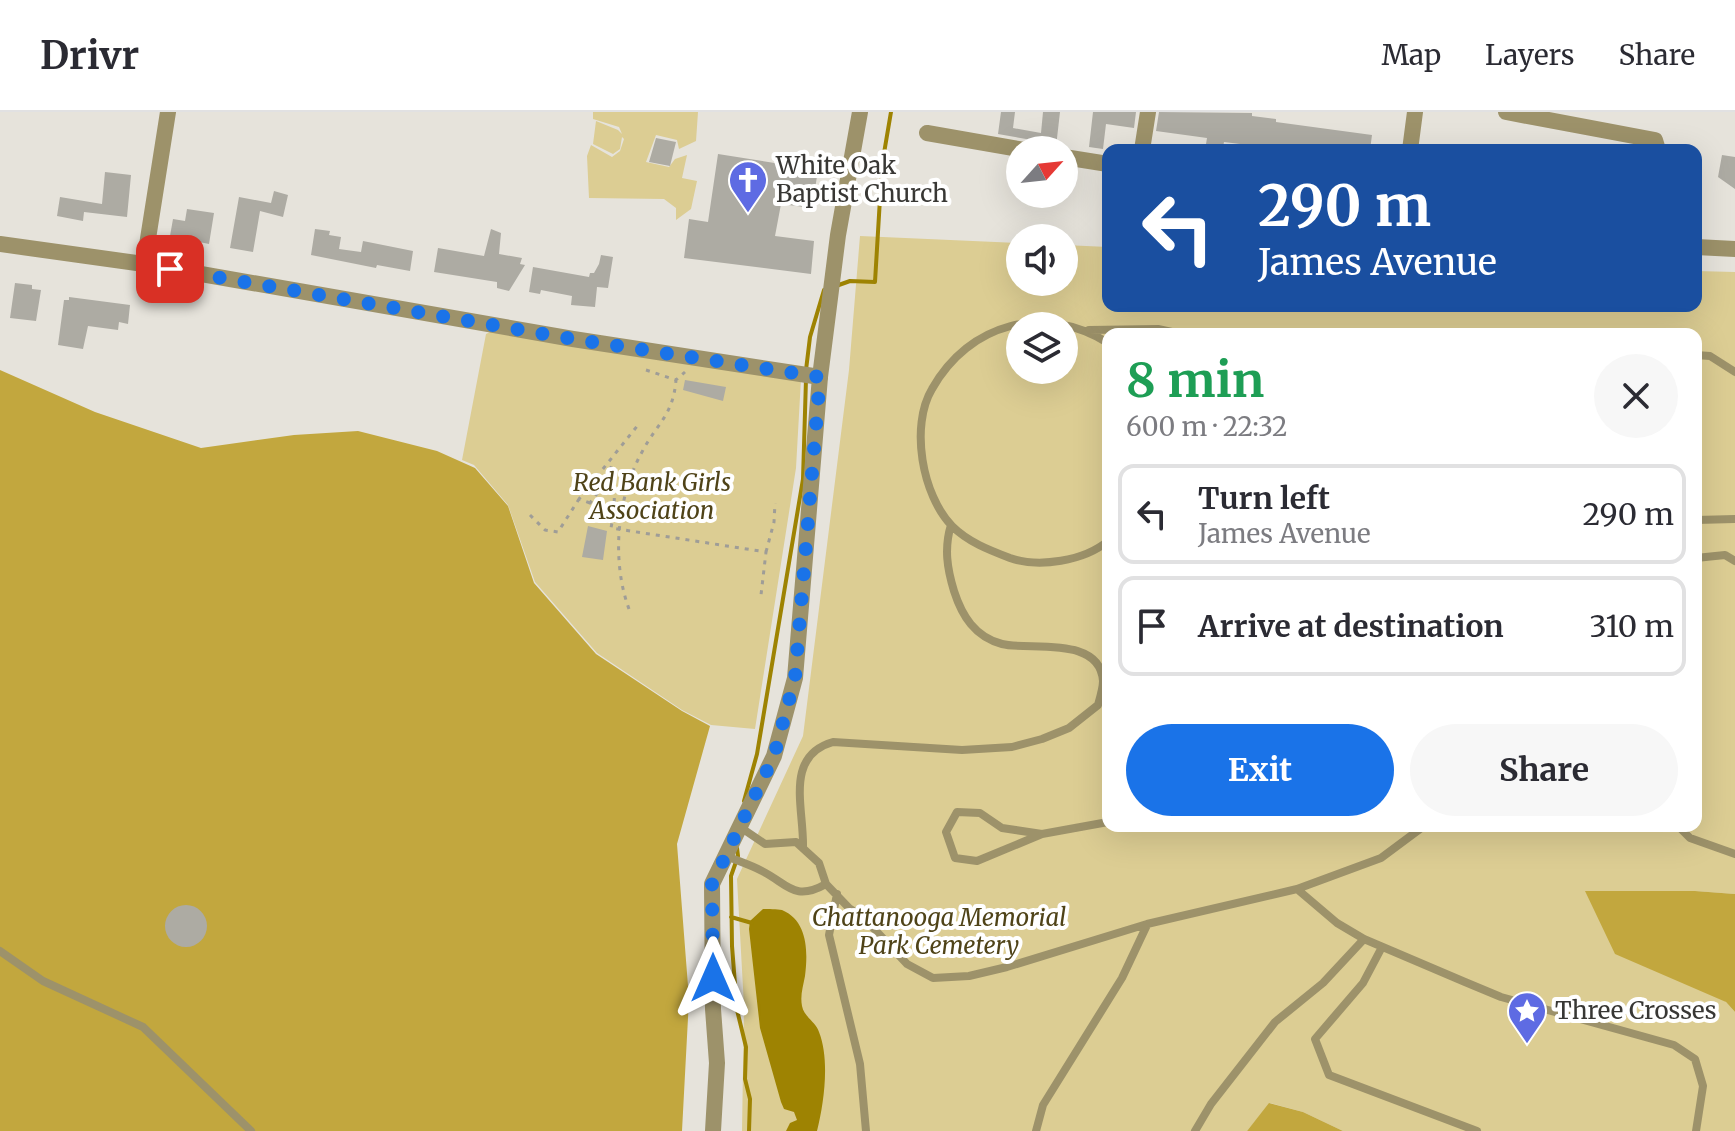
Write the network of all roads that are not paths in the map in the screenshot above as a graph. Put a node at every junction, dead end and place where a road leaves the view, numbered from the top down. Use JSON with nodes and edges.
{"nodes":[{"id":1,"x":168,"y":112,"type":"edge"},
{"id":2,"x":860,"y":112,"type":"edge"},
{"id":3,"x":1148,"y":112,"type":"edge"},
{"id":4,"x":1415,"y":112,"type":"edge"},
{"id":5,"x":1506,"y":112,"type":"edge"},
{"id":6,"x":927,"y":133,"type":"dead end"},
{"id":7,"x":1143,"y":144,"type":"edge"},
{"id":8,"x":1411,"y":144,"type":"edge"},
{"id":9,"x":1656,"y":144,"type":"edge"},
{"id":10,"x":1006,"y":147,"type":"edge"},
{"id":11,"x":1078,"y":159,"type":"edge"},
{"id":12,"x":1102,"y":163,"type":"edge"},
{"id":13,"x":0,"y":244,"type":"edge"},
{"id":14,"x":1702,"y":247,"type":"edge"},
{"id":15,"x":1735,"y":249,"type":"edge"},
{"id":16,"x":144,"y":264,"type":"junction"},
{"id":17,"x":1088,"y":330,"type":"junction"},
{"id":18,"x":1102,"y":330,"type":"edge"},
{"id":19,"x":1102,"y":339,"type":"edge"},
{"id":20,"x":1702,"y":355,"type":"edge"},
{"id":21,"x":1735,"y":372,"type":"edge"},
{"id":22,"x":820,"y":377,"type":"junction"},
{"id":23,"x":1735,"y":519,"type":"edge"},
{"id":24,"x":1702,"y":520,"type":"edge"},
{"id":25,"x":951,"y":525,"type":"junction"},
{"id":26,"x":1102,"y":546,"type":"edge"},
{"id":27,"x":1702,"y":557,"type":"edge"},
{"id":28,"x":1735,"y":561,"type":"edge"},
{"id":29,"x":1102,"y":678,"type":"edge"},
{"id":30,"x":1102,"y":686,"type":"edge"},
{"id":31,"x":1102,"y":823,"type":"edge"},
{"id":32,"x":740,"y":827,"type":"junction"},
{"id":33,"x":1416,"y":832,"type":"edge"},
{"id":34,"x":1684,"y":832,"type":"edge"},
{"id":35,"x":1042,"y":834,"type":"junction"},
{"id":36,"x":803,"y":847,"type":"junction"},
{"id":37,"x":1735,"y":854,"type":"edge"},
{"id":38,"x":726,"y":856,"type":"junction"},
{"id":39,"x":826,"y":884,"type":"junction"},
{"id":40,"x":1297,"y":889,"type":"junction"},
{"id":41,"x":837,"y":894,"type":"junction"},
{"id":42,"x":1147,"y":924,"type":"junction"},
{"id":43,"x":1364,"y":939,"type":"junction"},
{"id":44,"x":1382,"y":947,"type":"junction"},
{"id":45,"x":0,"y":951,"type":"edge"},
{"id":46,"x":251,"y":1131,"type":"edge"},
{"id":47,"x":713,"y":1131,"type":"edge"},
{"id":48,"x":866,"y":1131,"type":"edge"},
{"id":49,"x":1036,"y":1131,"type":"edge"},
{"id":50,"x":1195,"y":1131,"type":"edge"},
{"id":51,"x":1477,"y":1131,"type":"edge"},
{"id":52,"x":1696,"y":1131,"type":"edge"}],
"edges":[{"from":1,"to":16,"type":"street"},
{"from":2,"to":22,"type":"street"},
{"from":3,"to":7,"type":"street"},
{"from":4,"to":8,"type":"street"},
{"from":5,"to":9,"type":"street"},
{"from":6,"to":10,"type":"street"},
{"from":11,"to":12,"type":"street"},
{"from":13,"to":16,"type":"street"},
{"from":14,"to":15,"type":"street"},
{"from":16,"to":22,"type":"street"},
{"from":17,"to":18,"type":"lane"},
{"from":17,"to":19,"type":"lane"},
{"from":17,"to":25,"type":"lane"},
{"from":20,"to":21,"type":"lane"},
{"from":22,"to":32,"type":"street"},
{"from":23,"to":24,"type":"lane"},
{"from":25,"to":26,"type":"lane"},
{"from":25,"to":29,"type":"lane"},
{"from":27,"to":28,"type":"lane"},
{"from":30,"to":36,"type":"lane"},
{"from":31,"to":35,"type":"lane"},
{"from":32,"to":36,"type":"lane"},
{"from":32,"to":38,"type":"street"},
{"from":33,"to":40,"type":"lane"},
{"from":34,"to":37,"type":"lane"},
{"from":35,"to":35,"type":"lane"},
{"from":36,"to":39,"type":"lane"},
{"from":38,"to":39,"type":"lane"},
{"from":38,"to":47,"type":"street"},
{"from":39,"to":41,"type":"lane"},
{"from":40,"to":42,"type":"lane"},
{"from":40,"to":43,"type":"lane"},
{"from":41,"to":42,"type":"lane"},
{"from":41,"to":48,"type":"lane"},
{"from":42,"to":49,"type":"lane"},
{"from":43,"to":44,"type":"lane"},
{"from":43,"to":50,"type":"lane"},
{"from":44,"to":51,"type":"lane"},
{"from":44,"to":52,"type":"lane"},
{"from":45,"to":46,"type":"lane"}]}
